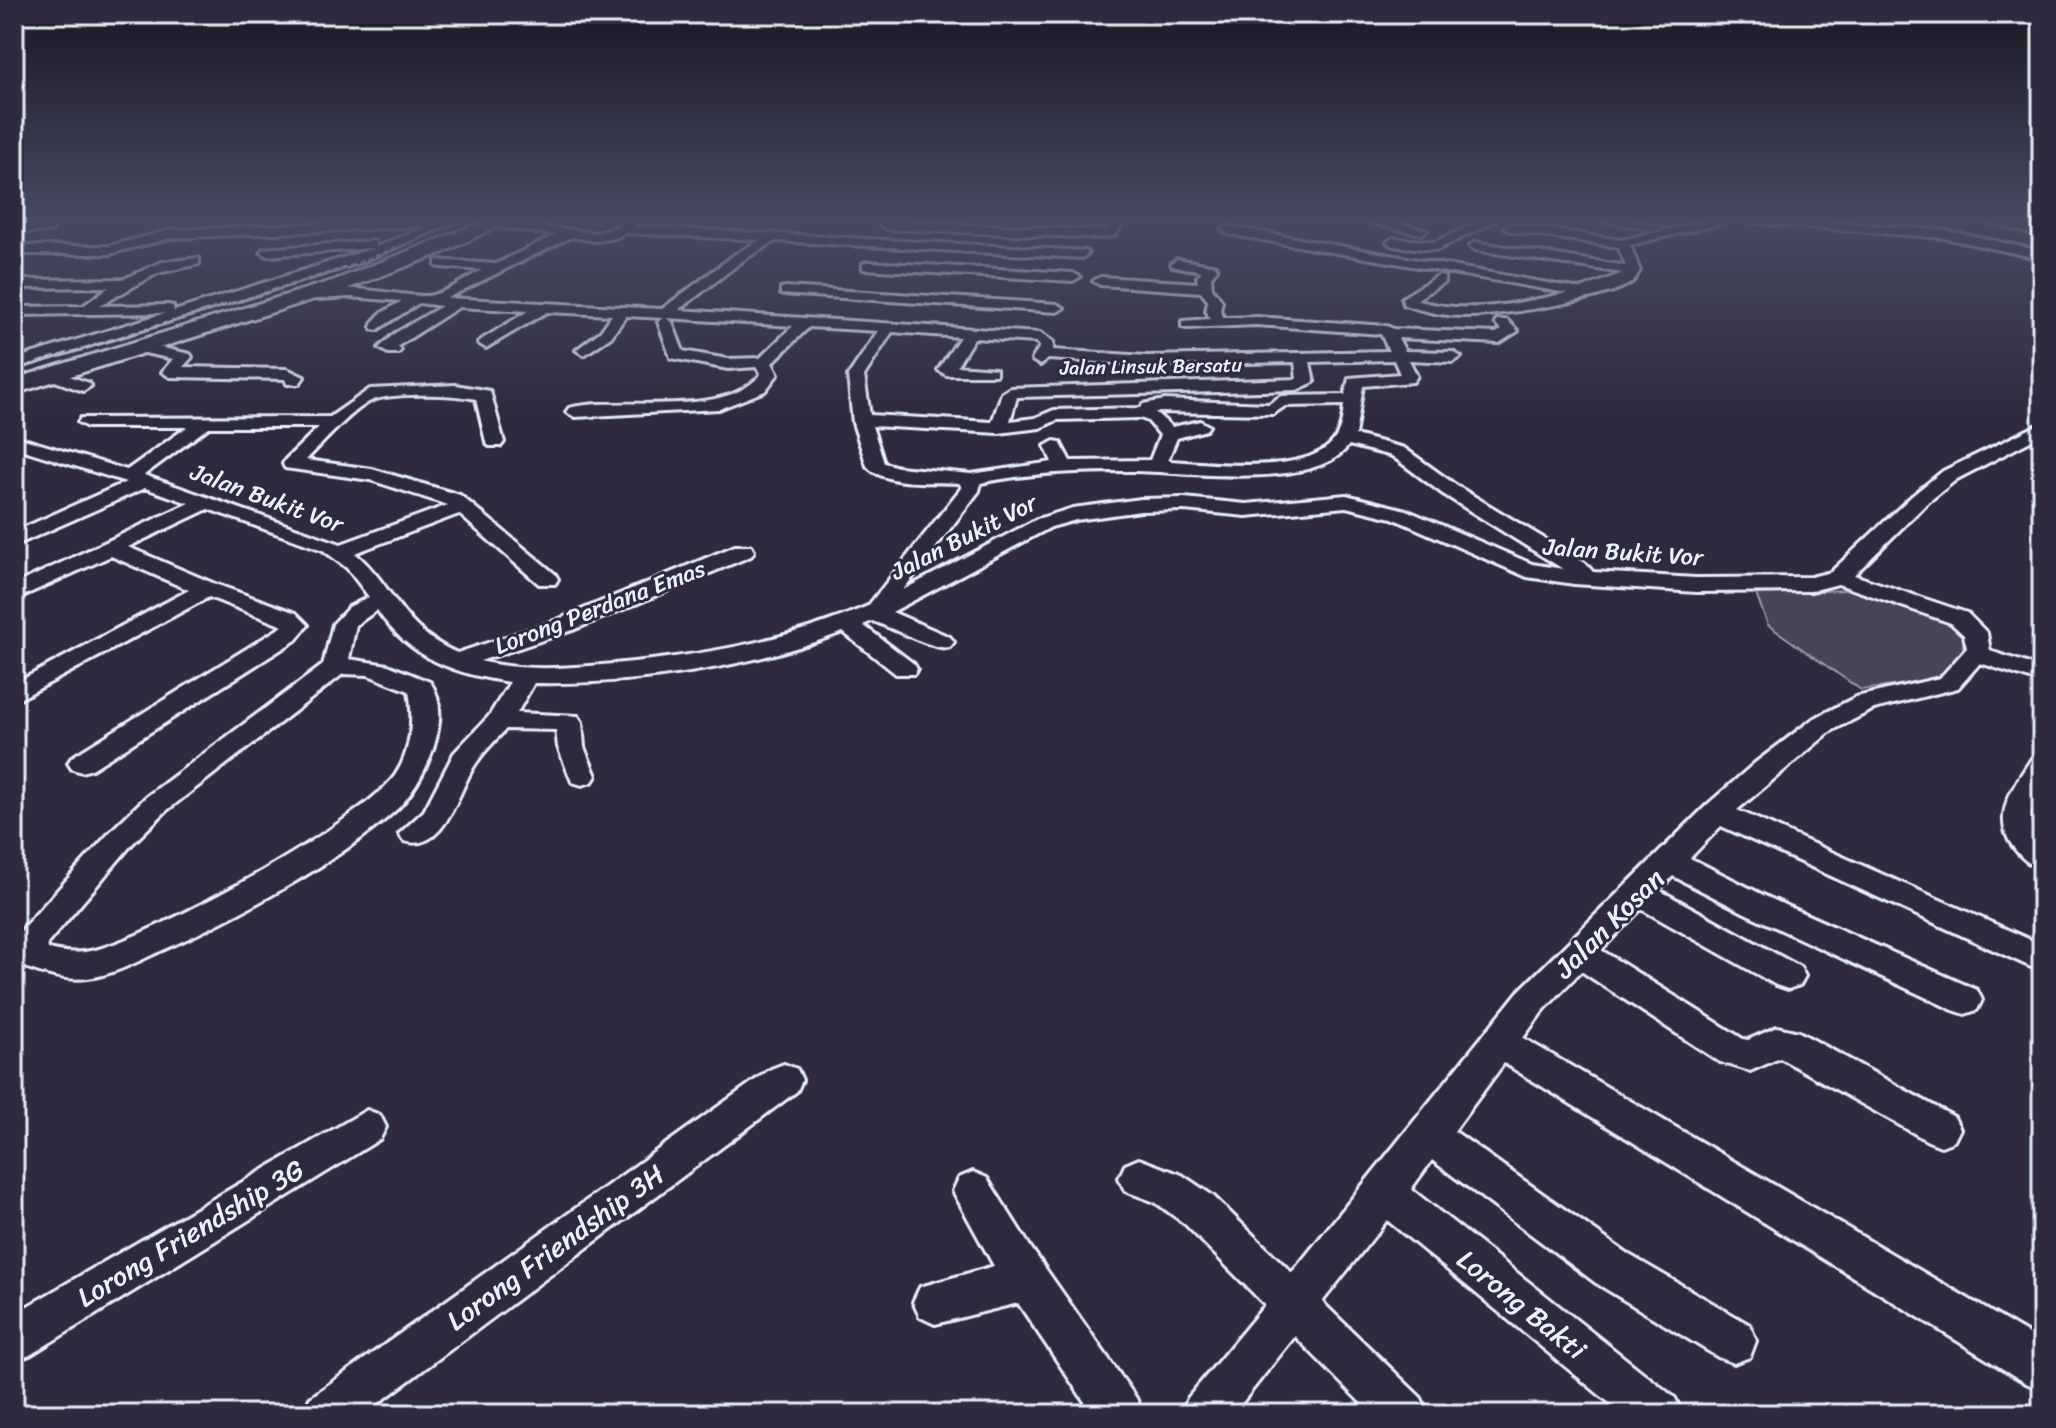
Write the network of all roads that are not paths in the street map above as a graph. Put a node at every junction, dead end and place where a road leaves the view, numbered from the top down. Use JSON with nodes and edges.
{"nodes":[{"id":1,"x":123,"y":287,"type":"edge"},
{"id":2,"x":266,"y":287,"type":"edge"},
{"id":3,"x":311,"y":287,"type":"edge"},
{"id":4,"x":454,"y":287,"type":"edge"},
{"id":5,"x":705,"y":287,"type":"edge"},
{"id":6,"x":849,"y":287,"type":"edge"},
{"id":7,"x":1185,"y":287,"type":"edge"},
{"id":8,"x":1427,"y":287,"type":"edge"},
{"id":9,"x":1496,"y":287,"type":"edge"},
{"id":10,"x":1554,"y":287,"type":"edge"},
{"id":11,"x":1605,"y":287,"type":"edge"},
{"id":12,"x":343,"y":288,"type":"joint"},
{"id":13,"x":1205,"y":288,"type":"joint"},
{"id":14,"x":786,"y":291,"type":"dead end"},
{"id":15,"x":1586,"y":292,"type":"junction"},
{"id":16,"x":841,"y":295,"type":"junction"},
{"id":17,"x":422,"y":300,"type":"junction"},
{"id":18,"x":457,"y":303,"type":"junction"},
{"id":19,"x":200,"y":308,"type":"junction"},
{"id":20,"x":551,"y":308,"type":"junction"},
{"id":21,"x":1057,"y":308,"type":"dead end"},
{"id":22,"x":91,"y":310,"type":"junction"},
{"id":23,"x":14,"y":311,"type":"edge"},
{"id":24,"x":620,"y":311,"type":"junction"},
{"id":25,"x":1472,"y":312,"type":"junction"},
{"id":26,"x":665,"y":318,"type":"junction"},
{"id":27,"x":809,"y":322,"type":"junction"},
{"id":28,"x":1219,"y":322,"type":"junction"},
{"id":29,"x":1502,"y":323,"type":"dead end"},
{"id":30,"x":1187,"y":324,"type":"dead end"},
{"id":31,"x":377,"y":326,"type":"dead end"},
{"id":32,"x":887,"y":328,"type":"junction"},
{"id":33,"x":531,"y":332,"type":"dead end"},
{"id":34,"x":970,"y":333,"type":"junction"},
{"id":35,"x":486,"y":343,"type":"dead end"},
{"id":36,"x":1395,"y":344,"type":"junction"},
{"id":37,"x":140,"y":348,"type":"junction"},
{"id":38,"x":393,"y":350,"type":"dead end"},
{"id":39,"x":584,"y":350,"type":"dead end"},
{"id":40,"x":1191,"y":351,"type":"dead end"},
{"id":41,"x":1453,"y":357,"type":"dead end"},
{"id":42,"x":14,"y":358,"type":"edge"},
{"id":43,"x":33,"y":358,"type":"junction"},
{"id":44,"x":1302,"y":359,"type":"junction"},
{"id":45,"x":764,"y":362,"type":"junction"},
{"id":46,"x":14,"y":364,"type":"edge"},
{"id":47,"x":990,"y":372,"type":"dead end"},
{"id":48,"x":52,"y":375,"type":"junction"},
{"id":49,"x":14,"y":378,"type":"edge"},
{"id":50,"x":293,"y":381,"type":"dead end"},
{"id":51,"x":83,"y":386,"type":"dead end"},
{"id":52,"x":14,"y":387,"type":"edge"},
{"id":53,"x":1354,"y":400,"type":"junction"},
{"id":54,"x":575,"y":412,"type":"dead end"},
{"id":55,"x":1145,"y":414,"type":"junction"},
{"id":56,"x":862,"y":420,"type":"junction"},
{"id":57,"x":87,"y":422,"type":"dead end"},
{"id":58,"x":334,"y":422,"type":"junction"},
{"id":59,"x":204,"y":423,"type":"junction"},
{"id":60,"x":1200,"y":426,"type":"dead end"},
{"id":61,"x":999,"y":428,"type":"junction"},
{"id":62,"x":2042,"y":428,"type":"edge"},
{"id":63,"x":1051,"y":434,"type":"junction"},
{"id":64,"x":1169,"y":435,"type":"junction"},
{"id":65,"x":1344,"y":438,"type":"junction"},
{"id":66,"x":14,"y":441,"type":"edge"},
{"id":67,"x":495,"y":442,"type":"dead end"},
{"id":68,"x":1118,"y":443,"type":"dead end"},
{"id":69,"x":1129,"y":465,"type":"junction"},
{"id":70,"x":1164,"y":465,"type":"junction"},
{"id":71,"x":1064,"y":468,"type":"junction"},
{"id":72,"x":136,"y":479,"type":"junction"},
{"id":73,"x":970,"y":480,"type":"junction"},
{"id":74,"x":207,"y":502,"type":"junction"},
{"id":75,"x":463,"y":506,"type":"junction"},
{"id":76,"x":14,"y":540,"type":"edge"},
{"id":77,"x":111,"y":548,"type":"junction"},
{"id":78,"x":341,"y":551,"type":"junction"},
{"id":79,"x":743,"y":551,"type":"dead end"},
{"id":80,"x":1839,"y":577,"type":"junction"},
{"id":81,"x":1587,"y":578,"type":"junction"},
{"id":82,"x":547,"y":579,"type":"dead end"},
{"id":83,"x":207,"y":589,"type":"junction"},
{"id":84,"x":14,"y":593,"type":"edge"},
{"id":85,"x":382,"y":600,"type":"junction"},
{"id":86,"x":873,"y":612,"type":"junction"},
{"id":87,"x":846,"y":623,"type":"junction"},
{"id":88,"x":942,"y":642,"type":"dead end"},
{"id":89,"x":1976,"y":654,"type":"junction"},
{"id":90,"x":456,"y":661,"type":"junction"},
{"id":91,"x":335,"y":668,"type":"junction"},
{"id":92,"x":905,"y":669,"type":"dead end"},
{"id":93,"x":526,"y":676,"type":"junction"},
{"id":94,"x":2042,"y":676,"type":"edge"},
{"id":95,"x":14,"y":694,"type":"edge"},
{"id":96,"x":499,"y":721,"type":"junction"},
{"id":97,"x":82,"y":763,"type":"dead end"},
{"id":98,"x":2042,"y":764,"type":"edge"},
{"id":99,"x":582,"y":776,"type":"dead end"},
{"id":100,"x":1717,"y":812,"type":"junction"},
{"id":101,"x":414,"y":834,"type":"dead end"},
{"id":102,"x":2042,"y":858,"type":"edge"},
{"id":103,"x":1671,"y":862,"type":"junction"},
{"id":104,"x":1638,"y":893,"type":"junction"},
{"id":105,"x":1578,"y":952,"type":"junction"},
{"id":106,"x":2042,"y":959,"type":"edge"},
{"id":107,"x":1788,"y":976,"type":"dead end"},
{"id":108,"x":1965,"y":1000,"type":"dead end"},
{"id":109,"x":1498,"y":1041,"type":"junction"},
{"id":110,"x":784,"y":1080,"type":"dead end"},
{"id":111,"x":367,"y":1127,"type":"dead end"},
{"id":112,"x":1941,"y":1129,"type":"dead end"},
{"id":113,"x":1429,"y":1135,"type":"junction"},
{"id":114,"x":1139,"y":1178,"type":"dead end"},
{"id":115,"x":973,"y":1191,"type":"dead end"},
{"id":116,"x":1384,"y":1193,"type":"junction"},
{"id":117,"x":1027,"y":1279,"type":"junction"},
{"id":118,"x":935,"y":1302,"type":"dead end"},
{"id":119,"x":1294,"y":1303,"type":"junction"},
{"id":120,"x":14,"y":1339,"type":"edge"},
{"id":121,"x":1734,"y":1341,"type":"dead end"},
{"id":122,"x":2042,"y":1367,"type":"edge"},
{"id":123,"x":326,"y":1414,"type":"edge"},
{"id":124,"x":1120,"y":1414,"type":"edge"},
{"id":125,"x":1204,"y":1414,"type":"edge"},
{"id":126,"x":1405,"y":1414,"type":"edge"},
{"id":127,"x":1659,"y":1414,"type":"edge"}],
"edges":[{"from":1,"to":22,"type":"street"},
{"from":2,"to":19,"type":"street"},
{"from":3,"to":49,"type":"highway"},
{"from":4,"to":17,"type":"street"},
{"from":5,"to":26,"type":"street"},
{"from":6,"to":16,"type":"street"},
{"from":7,"to":13,"type":"street"},
{"from":8,"to":25,"type":"street"},
{"from":9,"to":25,"type":"street"},
{"from":10,"to":15,"type":"street"},
{"from":11,"to":15,"type":"street"},
{"from":12,"to":17,"type":"street"},
{"from":12,"to":37,"type":"highway"},
{"from":13,"to":28,"type":"street"},
{"from":14,"to":16,"type":"street"},
{"from":15,"to":25,"type":"street"},
{"from":16,"to":21,"type":"street"},
{"from":16,"to":27,"type":"street"},
{"from":17,"to":18,"type":"street"},
{"from":17,"to":31,"type":"street"},
{"from":18,"to":20,"type":"street"},
{"from":18,"to":38,"type":"street"},
{"from":19,"to":22,"type":"street"},
{"from":19,"to":43,"type":"street"},
{"from":20,"to":24,"type":"street"},
{"from":20,"to":33,"type":"street"},
{"from":20,"to":35,"type":"street"},
{"from":22,"to":23,"type":"street"},
{"from":24,"to":26,"type":"street"},
{"from":24,"to":39,"type":"street"},
{"from":26,"to":27,"type":"street"},
{"from":26,"to":45,"type":"street"},
{"from":27,"to":32,"type":"street"},
{"from":27,"to":45,"type":"street"},
{"from":28,"to":30,"type":"street"},
{"from":28,"to":36,"type":"street"},
{"from":29,"to":36,"type":"street"},
{"from":32,"to":34,"type":"street"},
{"from":32,"to":56,"type":"street"},
{"from":34,"to":44,"type":"street"},
{"from":34,"to":47,"type":"street"},
{"from":36,"to":40,"type":"street"},
{"from":36,"to":41,"type":"street"},
{"from":36,"to":44,"type":"street"},
{"from":36,"to":53,"type":"street"},
{"from":37,"to":48,"type":"highway"},
{"from":37,"to":50,"type":"street"},
{"from":42,"to":43,"type":"street"},
{"from":43,"to":46,"type":"street"},
{"from":44,"to":61,"type":"street","name":"Jalan Linsuk Bersatu"},
{"from":45,"to":54,"type":"street"},
{"from":48,"to":51,"type":"street"},
{"from":48,"to":52,"type":"highway"},
{"from":53,"to":55,"type":"street"},
{"from":53,"to":65,"type":"street"},
{"from":55,"to":63,"type":"street"},
{"from":55,"to":64,"type":"street"},
{"from":56,"to":61,"type":"street"},
{"from":56,"to":73,"type":"street"},
{"from":57,"to":59,"type":"street"},
{"from":58,"to":59,"type":"street"},
{"from":58,"to":67,"type":"street"},
{"from":58,"to":75,"type":"street"},
{"from":59,"to":72,"type":"street"},
{"from":60,"to":64,"type":"street"},
{"from":61,"to":63,"type":"street"},
{"from":62,"to":80,"type":"street"},
{"from":63,"to":71,"type":"street"},
{"from":64,"to":70,"type":"street"},
{"from":65,"to":70,"type":"street"},
{"from":65,"to":81,"type":"street"},
{"from":66,"to":72,"type":"street","name":"Jalan Bukit Vor"},
{"from":68,"to":69,"type":"street"},
{"from":69,"to":70,"type":"street"},
{"from":69,"to":71,"type":"street"},
{"from":71,"to":73,"type":"street"},
{"from":72,"to":74,"type":"street","name":"Jalan Bukit Vor"},
{"from":72,"to":76,"type":"street"},
{"from":73,"to":86,"type":"street"},
{"from":74,"to":77,"type":"street"},
{"from":74,"to":78,"type":"street","name":"Jalan Bukit Vor"},
{"from":75,"to":78,"type":"street"},
{"from":75,"to":82,"type":"street"},
{"from":77,"to":83,"type":"street"},
{"from":77,"to":84,"type":"street"},
{"from":78,"to":85,"type":"street","name":"Jalan Bukit Vor"},
{"from":79,"to":90,"type":"street","name":"Lorong Perdana Emas"},
{"from":80,"to":81,"type":"street","name":"Jalan Bukit Vor"},
{"from":80,"to":89,"type":"street"},
{"from":81,"to":86,"type":"street","name":"Jalan Bukit Vor"},
{"from":83,"to":95,"type":"street"},
{"from":83,"to":97,"type":"street"},
{"from":85,"to":90,"type":"street","name":"Jalan Bukit Vor"},
{"from":85,"to":91,"type":"street"},
{"from":86,"to":87,"type":"street","name":"Jalan Bukit Vor"},
{"from":86,"to":88,"type":"street"},
{"from":87,"to":92,"type":"street"},
{"from":87,"to":93,"type":"street","name":"Jalan Bukit Vor"},
{"from":89,"to":94,"type":"street"},
{"from":89,"to":100,"type":"street","name":"Jalan Kosan"},
{"from":90,"to":93,"type":"street","name":"Jalan Bukit Vor"},
{"from":91,"to":91,"type":"street"},
{"from":93,"to":96,"type":"street"},
{"from":96,"to":99,"type":"street"},
{"from":96,"to":101,"type":"street"},
{"from":98,"to":102,"type":"street"},
{"from":100,"to":103,"type":"street","name":"Jalan Kosan"},
{"from":100,"to":106,"type":"street"},
{"from":103,"to":104,"type":"street","name":"Jalan Kosan"},
{"from":103,"to":108,"type":"street"},
{"from":104,"to":105,"type":"street","name":"Jalan Kosan"},
{"from":104,"to":107,"type":"street"},
{"from":105,"to":109,"type":"street","name":"Jalan Kosan"},
{"from":105,"to":112,"type":"street"},
{"from":109,"to":113,"type":"street","name":"Jalan Kosan"},
{"from":109,"to":122,"type":"street"},
{"from":110,"to":123,"type":"street","name":"Lorong Friendship 3H"},
{"from":111,"to":120,"type":"street","name":"Lorong Friendship 3G"},
{"from":113,"to":116,"type":"street","name":"Jalan Kosan"},
{"from":113,"to":121,"type":"street"},
{"from":114,"to":119,"type":"street"},
{"from":115,"to":117,"type":"street"},
{"from":116,"to":119,"type":"street","name":"Jalan Kosan"},
{"from":116,"to":127,"type":"street","name":"Lorong Bakti"},
{"from":117,"to":118,"type":"street"},
{"from":117,"to":124,"type":"street"},
{"from":119,"to":125,"type":"street","name":"Jalan Kosan"},
{"from":119,"to":126,"type":"street"}]}
